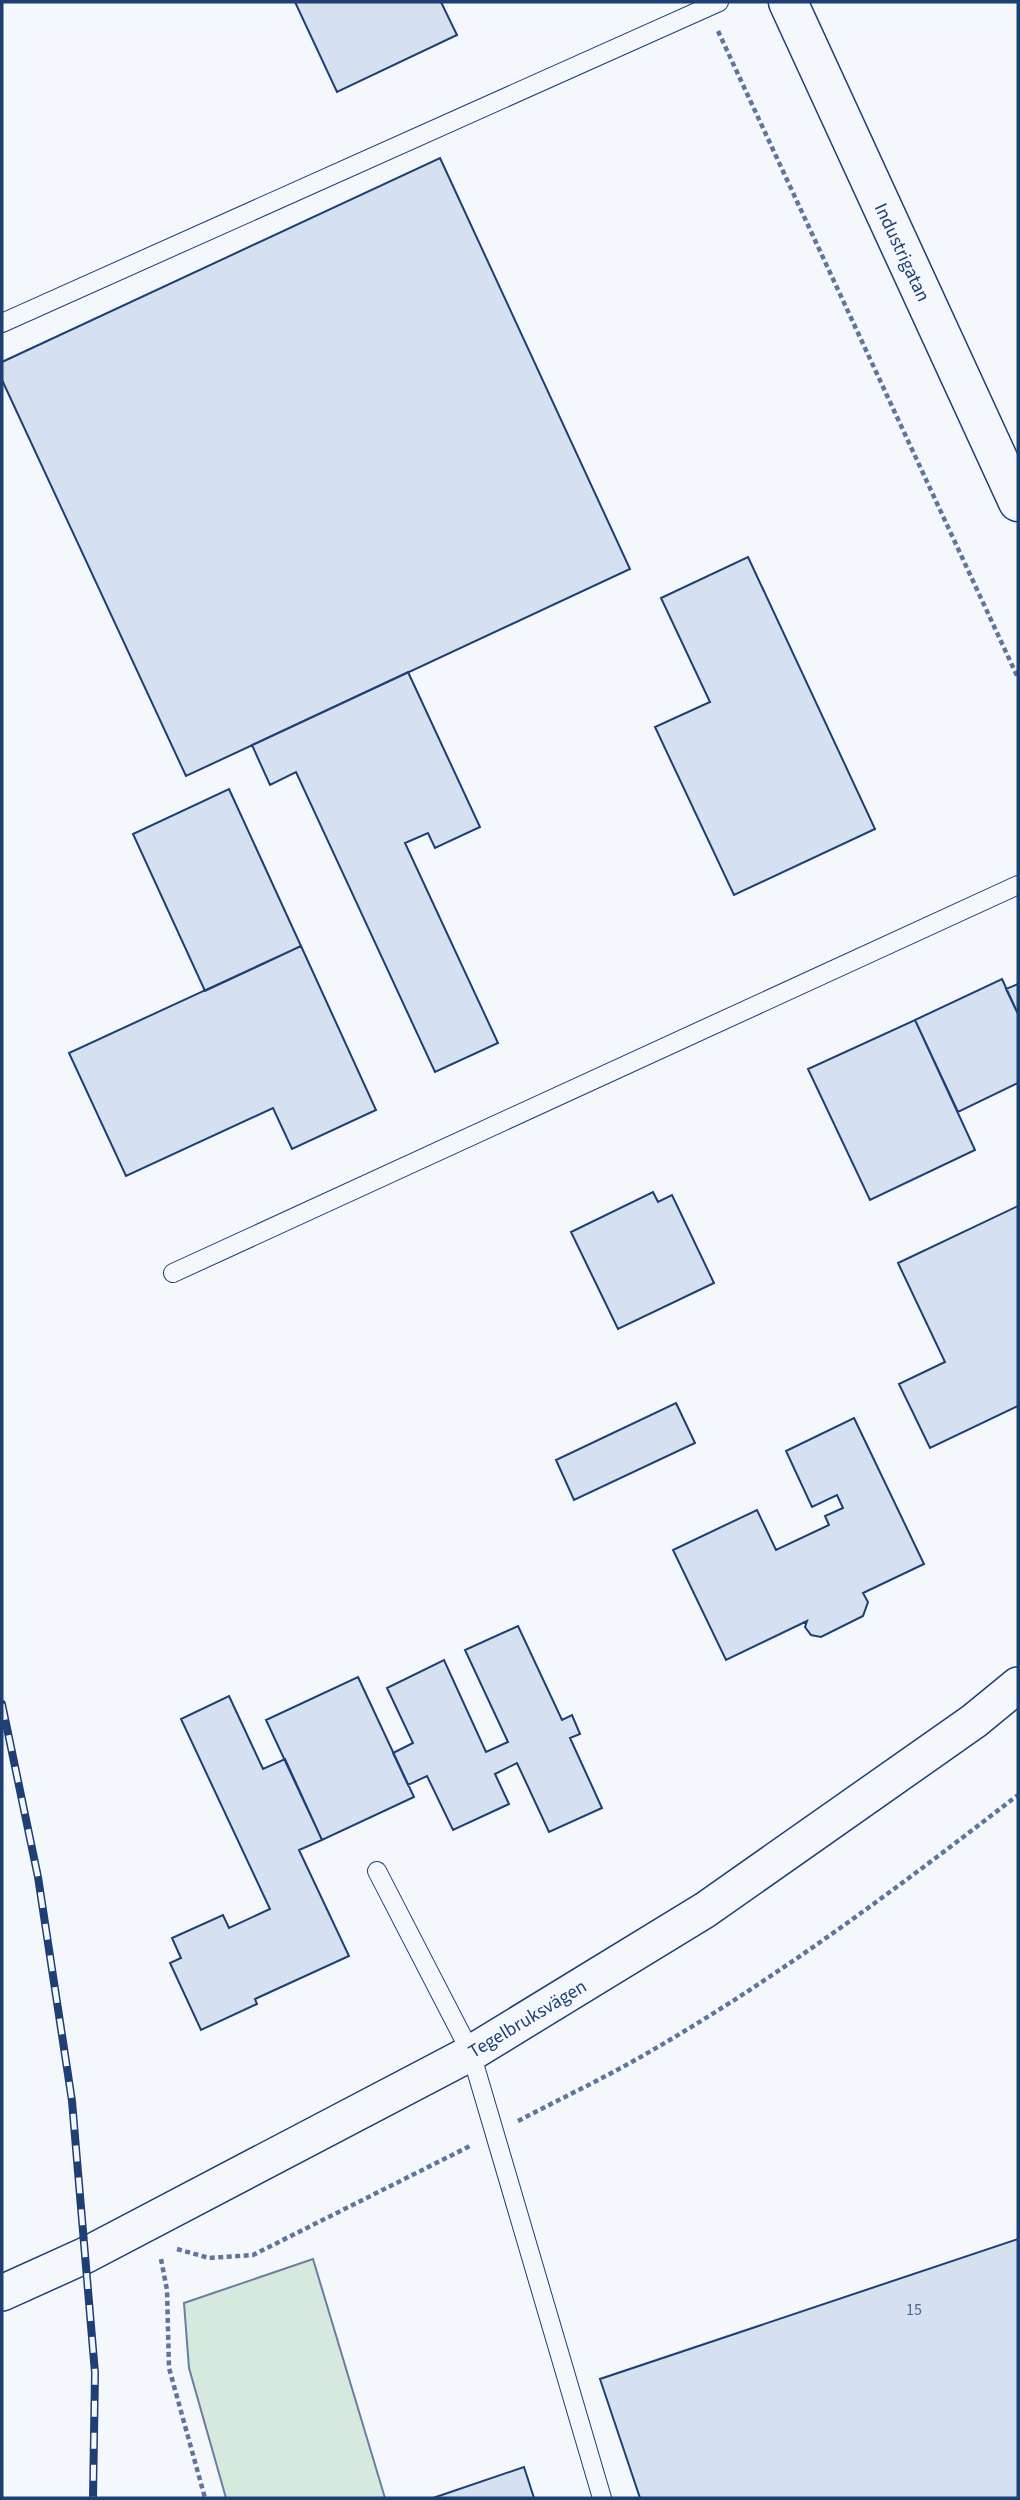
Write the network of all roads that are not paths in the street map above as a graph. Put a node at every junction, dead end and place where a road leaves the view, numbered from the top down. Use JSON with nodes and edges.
{"nodes":[{"id":1,"x":788,"y":2,"type":"edge"},
{"id":2,"x":713,"y":5,"type":"edge"},
{"id":3,"x":2,"y":323,"type":"edge"},
{"id":4,"x":1018,"y":502,"type":"edge"},
{"id":5,"x":1018,"y":885,"type":"edge"},
{"id":6,"x":173,"y":1273,"type":"dead end"},
{"id":7,"x":1018,"y":1685,"type":"edge"},
{"id":8,"x":377,"y":1871,"type":"dead end"},
{"id":9,"x":471,"y":2053,"type":"junction"},
{"id":10,"x":2,"y":2293,"type":"edge"},
{"id":11,"x":602,"y":2498,"type":"edge"}],
"edges":[{"from":1,"to":4,"type":"street","name":"Industrigatan"},
{"from":2,"to":3,"type":"lane"},
{"from":5,"to":6,"type":"lane"},
{"from":7,"to":9,"type":"street","name":"Tegelbruksvägen"},
{"from":8,"to":9,"type":"lane"},
{"from":9,"to":10,"type":"street","name":"Tegelbruksvägen"},
{"from":9,"to":11,"type":"lane"}]}
